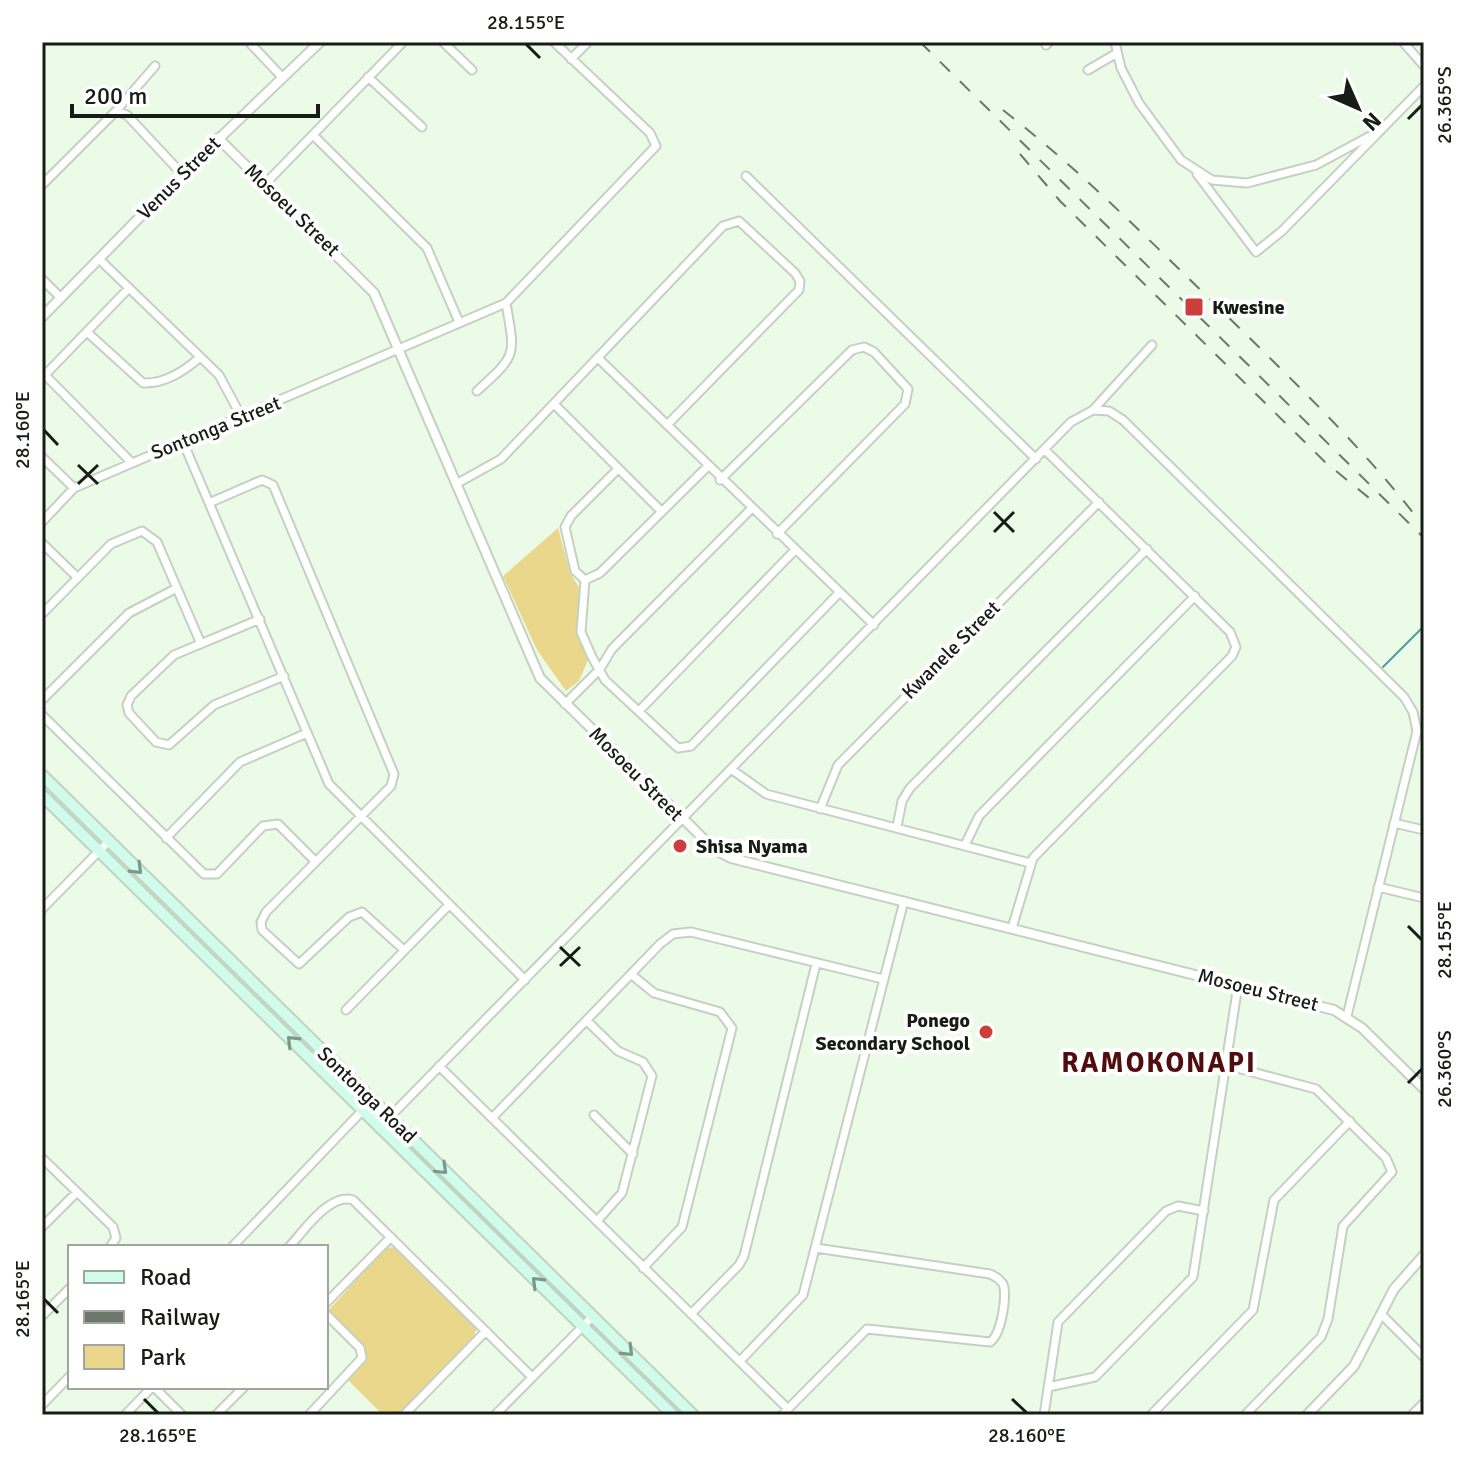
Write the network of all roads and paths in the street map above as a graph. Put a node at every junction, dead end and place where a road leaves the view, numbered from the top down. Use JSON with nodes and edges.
{"nodes":[{"id":1,"x":249,"y":42,"type":"edge"},
{"id":2,"x":320,"y":42,"type":"edge"},
{"id":3,"x":403,"y":42,"type":"edge"},
{"id":4,"x":443,"y":42,"type":"edge"},
{"id":5,"x":554,"y":42,"type":"edge"},
{"id":6,"x":588,"y":42,"type":"edge"},
{"id":7,"x":1115,"y":42,"type":"edge"},
{"id":8,"x":1403,"y":42,"type":"edge"},
{"id":9,"x":1117,"y":53,"type":"junction"},
{"id":10,"x":571,"y":59,"type":"junction"},
{"id":11,"x":155,"y":66,"type":"dead end"},
{"id":12,"x":1424,"y":66,"type":"edge"},
{"id":13,"x":472,"y":70,"type":"dead end"},
{"id":14,"x":1088,"y":70,"type":"dead end"},
{"id":15,"x":282,"y":77,"type":"junction"},
{"id":16,"x":368,"y":77,"type":"junction"},
{"id":17,"x":1424,"y":86,"type":"edge"},
{"id":18,"x":116,"y":111,"type":"junction"},
{"id":19,"x":422,"y":127,"type":"dead end"},
{"id":20,"x":1381,"y":130,"type":"junction"},
{"id":21,"x":313,"y":135,"type":"junction"},
{"id":22,"x":218,"y":138,"type":"junction"},
{"id":23,"x":1196,"y":173,"type":"junction"},
{"id":24,"x":182,"y":174,"type":"junction"},
{"id":25,"x":746,"y":176,"type":"dead end"},
{"id":26,"x":266,"y":183,"type":"junction"},
{"id":27,"x":42,"y":185,"type":"edge"},
{"id":28,"x":99,"y":259,"type":"junction"},
{"id":29,"x":42,"y":279,"type":"edge"},
{"id":30,"x":129,"y":288,"type":"junction"},
{"id":31,"x":61,"y":298,"type":"junction"},
{"id":32,"x":506,"y":303,"type":"junction"},
{"id":33,"x":42,"y":317,"type":"edge"},
{"id":34,"x":459,"y":322,"type":"junction"},
{"id":35,"x":87,"y":332,"type":"junction"},
{"id":36,"x":1152,"y":345,"type":"dead end"},
{"id":37,"x":400,"y":347,"type":"junction"},
{"id":38,"x":200,"y":357,"type":"junction"},
{"id":39,"x":598,"y":358,"type":"junction"},
{"id":40,"x":43,"y":376,"type":"edge"},
{"id":41,"x":477,"y":391,"type":"dead end"},
{"id":42,"x":554,"y":404,"type":"junction"},
{"id":43,"x":1093,"y":410,"type":"junction"},
{"id":44,"x":242,"y":418,"type":"junction"},
{"id":45,"x":667,"y":425,"type":"junction"},
{"id":46,"x":183,"y":442,"type":"junction"},
{"id":47,"x":1045,"y":450,"type":"junction"},
{"id":48,"x":42,"y":457,"type":"edge"},
{"id":49,"x":1036,"y":459,"type":"junction"},
{"id":50,"x":131,"y":462,"type":"junction"},
{"id":51,"x":707,"y":467,"type":"junction"},
{"id":52,"x":618,"y":469,"type":"junction"},
{"id":53,"x":720,"y":480,"type":"junction"},
{"id":54,"x":456,"y":484,"type":"junction"},
{"id":55,"x":74,"y":488,"type":"junction"},
{"id":56,"x":1099,"y":502,"type":"junction"},
{"id":57,"x":209,"y":503,"type":"junction"},
{"id":58,"x":751,"y":509,"type":"junction"},
{"id":59,"x":661,"y":511,"type":"junction"},
{"id":60,"x":42,"y":522,"type":"edge"},
{"id":61,"x":777,"y":534,"type":"junction"},
{"id":62,"x":42,"y":543,"type":"edge"},
{"id":63,"x":1147,"y":549,"type":"junction"},
{"id":64,"x":794,"y":551,"type":"junction"},
{"id":65,"x":78,"y":578,"type":"junction"},
{"id":66,"x":585,"y":580,"type":"junction"},
{"id":67,"x":175,"y":589,"type":"junction"},
{"id":68,"x":838,"y":594,"type":"junction"},
{"id":69,"x":1195,"y":596,"type":"junction"},
{"id":70,"x":42,"y":614,"type":"edge"},
{"id":71,"x":260,"y":619,"type":"junction"},
{"id":72,"x":874,"y":625,"type":"junction"},
{"id":73,"x":201,"y":644,"type":"junction"},
{"id":74,"x":600,"y":669,"type":"junction"},
{"id":75,"x":284,"y":676,"type":"junction"},
{"id":76,"x":42,"y":700,"type":"edge"},
{"id":77,"x":565,"y":704,"type":"junction"},
{"id":78,"x":639,"y":711,"type":"junction"},
{"id":79,"x":42,"y":715,"type":"edge"},
{"id":80,"x":307,"y":733,"type":"junction"},
{"id":81,"x":731,"y":769,"type":"junction"},
{"id":82,"x":42,"y":775,"type":"edge"},
{"id":83,"x":42,"y":795,"type":"edge"},
{"id":84,"x":820,"y":809,"type":"junction"},
{"id":85,"x":360,"y":817,"type":"junction"},
{"id":86,"x":682,"y":819,"type":"junction"},
{"id":87,"x":1394,"y":823,"type":"junction"},
{"id":88,"x":897,"y":827,"type":"junction"},
{"id":89,"x":1424,"y":830,"type":"edge"},
{"id":90,"x":166,"y":838,"type":"junction"},
{"id":91,"x":109,"y":841,"type":"junction"},
{"id":92,"x":965,"y":845,"type":"junction"},
{"id":93,"x":99,"y":851,"type":"junction"},
{"id":94,"x":315,"y":861,"type":"junction"},
{"id":95,"x":1030,"y":863,"type":"junction"},
{"id":96,"x":1378,"y":887,"type":"junction"},
{"id":97,"x":1424,"y":898,"type":"edge"},
{"id":98,"x":904,"y":901,"type":"junction"},
{"id":99,"x":449,"y":905,"type":"junction"},
{"id":100,"x":42,"y":909,"type":"edge"},
{"id":101,"x":1012,"y":928,"type":"junction"},
{"id":102,"x":404,"y":950,"type":"junction"},
{"id":103,"x":816,"y":964,"type":"junction"},
{"id":104,"x":632,"y":975,"type":"junction"},
{"id":105,"x":883,"y":979,"type":"junction"},
{"id":106,"x":525,"y":980,"type":"junction"},
{"id":107,"x":1238,"y":985,"type":"junction"},
{"id":108,"x":346,"y":1010,"type":"dead end"},
{"id":109,"x":1347,"y":1016,"type":"junction"},
{"id":110,"x":587,"y":1021,"type":"junction"},
{"id":111,"x":1226,"y":1065,"type":"junction"},
{"id":112,"x":439,"y":1066,"type":"junction"},
{"id":113,"x":1424,"y":1089,"type":"edge"},
{"id":114,"x":362,"y":1111,"type":"junction"},
{"id":115,"x":594,"y":1115,"type":"dead end"},
{"id":116,"x":389,"y":1117,"type":"junction"},
{"id":117,"x":493,"y":1117,"type":"junction"},
{"id":118,"x":1350,"y":1121,"type":"junction"},
{"id":119,"x":379,"y":1128,"type":"junction"},
{"id":120,"x":633,"y":1154,"type":"junction"},
{"id":121,"x":42,"y":1158,"type":"edge"},
{"id":122,"x":77,"y":1192,"type":"junction"},
{"id":123,"x":1204,"y":1211,"type":"junction"},
{"id":124,"x":597,"y":1221,"type":"junction"},
{"id":125,"x":42,"y":1227,"type":"edge"},
{"id":126,"x":391,"y":1237,"type":"junction"},
{"id":127,"x":112,"y":1245,"type":"edge"},
{"id":128,"x":234,"y":1245,"type":"edge"},
{"id":129,"x":291,"y":1245,"type":"edge"},
{"id":130,"x":816,"y":1248,"type":"junction"},
{"id":131,"x":1424,"y":1255,"type":"edge"},
{"id":132,"x":643,"y":1268,"type":"junction"},
{"id":133,"x":68,"y":1290,"type":"edge"},
{"id":134,"x":328,"y":1301,"type":"edge"},
{"id":135,"x":691,"y":1314,"type":"junction"},
{"id":136,"x":1382,"y":1315,"type":"junction"},
{"id":137,"x":42,"y":1316,"type":"edge"},
{"id":138,"x":328,"y":1316,"type":"edge"},
{"id":139,"x":593,"y":1316,"type":"junction"},
{"id":140,"x":582,"y":1327,"type":"junction"},
{"id":141,"x":486,"y":1331,"type":"junction"},
{"id":142,"x":1424,"y":1357,"type":"edge"},
{"id":143,"x":740,"y":1361,"type":"junction"},
{"id":144,"x":532,"y":1377,"type":"junction"},
{"id":145,"x":68,"y":1378,"type":"edge"},
{"id":146,"x":1048,"y":1387,"type":"junction"},
{"id":147,"x":151,"y":1389,"type":"edge"},
{"id":148,"x":155,"y":1389,"type":"edge"},
{"id":149,"x":242,"y":1389,"type":"edge"},
{"id":150,"x":1424,"y":1403,"type":"edge"},
{"id":151,"x":42,"y":1405,"type":"edge"},
{"id":152,"x":784,"y":1412,"type":"edge"},
{"id":153,"x":125,"y":1415,"type":"edge"},
{"id":154,"x":182,"y":1415,"type":"edge"},
{"id":155,"x":216,"y":1415,"type":"edge"},
{"id":156,"x":309,"y":1415,"type":"edge"},
{"id":157,"x":404,"y":1415,"type":"edge"},
{"id":158,"x":495,"y":1415,"type":"edge"},
{"id":159,"x":673,"y":1415,"type":"edge"},
{"id":160,"x":693,"y":1415,"type":"edge"},
{"id":161,"x":1044,"y":1415,"type":"edge"},
{"id":162,"x":1151,"y":1415,"type":"edge"},
{"id":163,"x":1245,"y":1415,"type":"edge"},
{"id":164,"x":1307,"y":1415,"type":"edge"},
{"id":165,"x":1412,"y":1415,"type":"edge"}],
"edges":[{"from":1,"to":15,"type":"street"},
{"from":2,"to":15,"type":"street","name":"Venus Street"},
{"from":3,"to":16,"type":"street"},
{"from":4,"to":13,"type":"street"},
{"from":5,"to":10,"type":"street"},
{"from":6,"to":10,"type":"street"},
{"from":7,"to":9,"type":"street"},
{"from":8,"to":12,"type":"street"},
{"from":9,"to":14,"type":"street"},
{"from":9,"to":23,"type":"street"},
{"from":10,"to":32,"type":"street"},
{"from":11,"to":18,"type":"street"},
{"from":15,"to":22,"type":"street","name":"Venus Street"},
{"from":16,"to":19,"type":"street"},
{"from":16,"to":21,"type":"street"},
{"from":17,"to":20,"type":"street"},
{"from":18,"to":24,"type":"street"},
{"from":18,"to":27,"type":"street"},
{"from":20,"to":23,"type":"street"},
{"from":20,"to":23,"type":"street"},
{"from":21,"to":26,"type":"street"},
{"from":21,"to":34,"type":"street"},
{"from":22,"to":24,"type":"street","name":"Venus Street"},
{"from":22,"to":26,"type":"street","name":"Mosoeu Street"},
{"from":24,"to":28,"type":"street","name":"Venus Street"},
{"from":25,"to":49,"type":"street"},
{"from":26,"to":37,"type":"street","name":"Mosoeu Street"},
{"from":28,"to":30,"type":"street"},
{"from":28,"to":31,"type":"street","name":"Venus Street"},
{"from":29,"to":31,"type":"street"},
{"from":30,"to":35,"type":"street"},
{"from":30,"to":38,"type":"street"},
{"from":31,"to":33,"type":"street","name":"Venus Street"},
{"from":32,"to":34,"type":"street","name":"Sontonga Street"},
{"from":32,"to":41,"type":"street"},
{"from":34,"to":37,"type":"street","name":"Sontonga Street"},
{"from":35,"to":38,"type":"street"},
{"from":35,"to":40,"type":"street"},
{"from":36,"to":43,"type":"street"},
{"from":37,"to":44,"type":"street","name":"Sontonga Street"},
{"from":37,"to":54,"type":"street","name":"Mosoeu Street"},
{"from":38,"to":44,"type":"street"},
{"from":39,"to":42,"type":"street"},
{"from":39,"to":45,"type":"street"},
{"from":39,"to":45,"type":"street"},
{"from":40,"to":50,"type":"street"},
{"from":42,"to":52,"type":"street"},
{"from":42,"to":54,"type":"street"},
{"from":43,"to":47,"type":"street"},
{"from":43,"to":87,"type":"street"},
{"from":44,"to":46,"type":"street","name":"Sontonga Street"},
{"from":45,"to":51,"type":"street"},
{"from":46,"to":50,"type":"street","name":"Sontonga Street"},
{"from":46,"to":57,"type":"street"},
{"from":47,"to":49,"type":"street"},
{"from":47,"to":56,"type":"street"},
{"from":48,"to":55,"type":"street"},
{"from":49,"to":72,"type":"street"},
{"from":50,"to":55,"type":"street","name":"Sontonga Street"},
{"from":51,"to":53,"type":"street"},
{"from":51,"to":59,"type":"street"},
{"from":52,"to":59,"type":"street"},
{"from":52,"to":66,"type":"street"},
{"from":53,"to":58,"type":"street"},
{"from":53,"to":61,"type":"street"},
{"from":54,"to":77,"type":"street","name":"Mosoeu Street"},
{"from":55,"to":60,"type":"street","name":"Sontonga Street"},
{"from":56,"to":63,"type":"street"},
{"from":56,"to":84,"type":"street","name":"Kwanele Street"},
{"from":57,"to":71,"type":"street"},
{"from":57,"to":85,"type":"street"},
{"from":58,"to":61,"type":"street"},
{"from":58,"to":74,"type":"street"},
{"from":59,"to":66,"type":"street"},
{"from":61,"to":64,"type":"street"},
{"from":62,"to":65,"type":"street"},
{"from":63,"to":69,"type":"street"},
{"from":63,"to":88,"type":"street"},
{"from":64,"to":68,"type":"street"},
{"from":64,"to":78,"type":"street"},
{"from":65,"to":67,"type":"street"},
{"from":65,"to":70,"type":"street"},
{"from":66,"to":74,"type":"street"},
{"from":67,"to":73,"type":"street"},
{"from":67,"to":76,"type":"street"},
{"from":68,"to":72,"type":"street"},
{"from":68,"to":78,"type":"street"},
{"from":69,"to":92,"type":"street"},
{"from":69,"to":95,"type":"street"},
{"from":71,"to":73,"type":"street"},
{"from":71,"to":75,"type":"street"},
{"from":72,"to":81,"type":"street"},
{"from":73,"to":75,"type":"street"},
{"from":74,"to":77,"type":"street"},
{"from":74,"to":78,"type":"street"},
{"from":75,"to":80,"type":"street"},
{"from":77,"to":86,"type":"street","name":"Mosoeu Street"},
{"from":79,"to":90,"type":"street"},
{"from":80,"to":85,"type":"street"},
{"from":80,"to":90,"type":"street"},
{"from":81,"to":84,"type":"street"},
{"from":81,"to":86,"type":"street"},
{"from":82,"to":91,"type":"main road","name":"Sontonga Road"},
{"from":83,"to":93,"type":"main road","name":"Sontonga Road"},
{"from":84,"to":88,"type":"street"},
{"from":85,"to":94,"type":"street"},
{"from":85,"to":99,"type":"street"},
{"from":86,"to":98,"type":"street","name":"Mosoeu Street"},
{"from":86,"to":106,"type":"street"},
{"from":87,"to":89,"type":"street"},
{"from":87,"to":96,"type":"street"},
{"from":88,"to":92,"type":"street"},
{"from":90,"to":94,"type":"street"},
{"from":91,"to":93,"type":"street"},
{"from":91,"to":116,"type":"main road","name":"Sontonga Road","one_way":true},
{"from":92,"to":95,"type":"street"},
{"from":93,"to":100,"type":"street"},
{"from":114,"to":93,"type":"main road","name":"Sontonga Road","one_way":true},
{"from":94,"to":102,"type":"street"},
{"from":95,"to":101,"type":"street"},
{"from":96,"to":97,"type":"street"},
{"from":96,"to":109,"type":"street"},
{"from":98,"to":101,"type":"street","name":"Mosoeu Street"},
{"from":98,"to":105,"type":"street"},
{"from":99,"to":102,"type":"street"},
{"from":99,"to":106,"type":"street"},
{"from":101,"to":107,"type":"street","name":"Mosoeu Street"},
{"from":102,"to":108,"type":"street"},
{"from":103,"to":104,"type":"street"},
{"from":103,"to":105,"type":"street"},
{"from":103,"to":135,"type":"street"},
{"from":104,"to":110,"type":"street"},
{"from":104,"to":132,"type":"street"},
{"from":105,"to":130,"type":"street"},
{"from":106,"to":112,"type":"street"},
{"from":107,"to":109,"type":"street","name":"Mosoeu Street"},
{"from":107,"to":111,"type":"street"},
{"from":109,"to":113,"type":"street","name":"Mosoeu Street"},
{"from":110,"to":117,"type":"street"},
{"from":110,"to":120,"type":"street"},
{"from":111,"to":118,"type":"street"},
{"from":111,"to":123,"type":"street"},
{"from":112,"to":116,"type":"street"},
{"from":112,"to":117,"type":"street"},
{"from":114,"to":119,"type":"main road","name":"Sontonga Road"},
{"from":114,"to":128,"type":"street"},
{"from":115,"to":120,"type":"street"},
{"from":116,"to":119,"type":"street"},
{"from":116,"to":139,"type":"main road","name":"Sontonga Road","one_way":true},
{"from":117,"to":124,"type":"street"},
{"from":118,"to":162,"type":"street"},
{"from":118,"to":163,"type":"street"},
{"from":140,"to":119,"type":"main road","name":"Sontonga Road","one_way":true},
{"from":120,"to":124,"type":"street"},
{"from":121,"to":122,"type":"street"},
{"from":122,"to":125,"type":"street"},
{"from":122,"to":127,"type":"street"},
{"from":123,"to":146,"type":"street"},
{"from":123,"to":146,"type":"street"},
{"from":124,"to":132,"type":"street"},
{"from":126,"to":129,"type":"street"},
{"from":126,"to":134,"type":"street"},
{"from":126,"to":141,"type":"street"},
{"from":130,"to":143,"type":"street"},
{"from":130,"to":152,"type":"street"},
{"from":131,"to":136,"type":"street"},
{"from":132,"to":135,"type":"street"},
{"from":133,"to":137,"type":"street"},
{"from":135,"to":143,"type":"street"},
{"from":136,"to":142,"type":"street"},
{"from":136,"to":164,"type":"street"},
{"from":138,"to":156,"type":"street"},
{"from":139,"to":140,"type":"street"},
{"from":139,"to":160,"type":"main road","name":"Sontonga Road","one_way":true},
{"from":140,"to":144,"type":"street"},
{"from":140,"to":159,"type":"main road","name":"Sontonga Road"},
{"from":141,"to":144,"type":"street"},
{"from":141,"to":157,"type":"street"},
{"from":143,"to":152,"type":"street"},
{"from":144,"to":158,"type":"street"},
{"from":145,"to":151,"type":"street"},
{"from":146,"to":161,"type":"street"},
{"from":147,"to":153,"type":"street"},
{"from":148,"to":154,"type":"street"},
{"from":149,"to":155,"type":"street"},
{"from":150,"to":165,"type":"street"}]}
